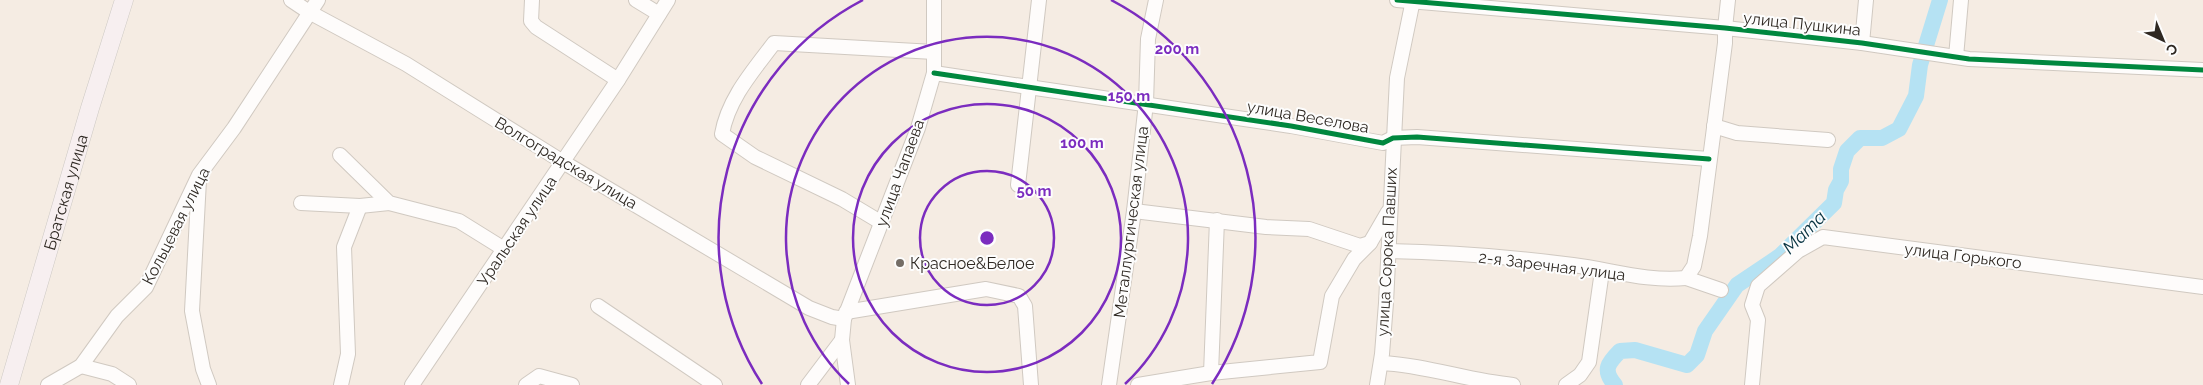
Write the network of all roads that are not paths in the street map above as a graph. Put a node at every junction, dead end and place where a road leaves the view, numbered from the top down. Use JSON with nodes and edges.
{"nodes":[{"id":1,"x":124,"y":0,"type":"edge"},
{"id":2,"x":291,"y":0,"type":"edge"},
{"id":3,"x":318,"y":0,"type":"edge"},
{"id":4,"x":532,"y":0,"type":"edge"},
{"id":5,"x":636,"y":0,"type":"edge"},
{"id":6,"x":668,"y":0,"type":"edge"},
{"id":7,"x":934,"y":0,"type":"edge"},
{"id":8,"x":1039,"y":0,"type":"edge"},
{"id":9,"x":1156,"y":0,"type":"edge"},
{"id":10,"x":1397,"y":0,"type":"edge"},
{"id":11,"x":1728,"y":0,"type":"edge"},
{"id":12,"x":1866,"y":0,"type":"edge"},
{"id":13,"x":1961,"y":0,"type":"edge"},
{"id":14,"x":1412,"y":1,"type":"edge"},
{"id":15,"x":310,"y":12,"type":"junction"},
{"id":16,"x":659,"y":14,"type":"junction"},
{"id":17,"x":1725,"y":28,"type":"junction"},
{"id":18,"x":1862,"y":43,"type":"junction"},
{"id":19,"x":934,"y":52,"type":"junction"},
{"id":20,"x":1956,"y":57,"type":"junction"},
{"id":21,"x":2203,"y":70,"type":"edge"},
{"id":22,"x":934,"y":72,"type":"junction"},
{"id":23,"x":618,"y":80,"type":"junction"},
{"id":24,"x":1030,"y":86,"type":"junction"},
{"id":25,"x":1146,"y":103,"type":"junction"},
{"id":26,"x":1714,"y":126,"type":"junction"},
{"id":27,"x":1393,"y":138,"type":"junction"},
{"id":28,"x":1828,"y":140,"type":"dead end"},
{"id":29,"x":340,"y":155,"type":"dead end"},
{"id":30,"x":1709,"y":159,"type":"junction"},
{"id":31,"x":563,"y":162,"type":"junction"},
{"id":32,"x":199,"y":175,"type":"junction"},
{"id":33,"x":1018,"y":185,"type":"dead end"},
{"id":34,"x":301,"y":203,"type":"dead end"},
{"id":35,"x":389,"y":203,"type":"junction"},
{"id":36,"x":360,"y":206,"type":"junction"},
{"id":37,"x":1390,"y":210,"type":"junction"},
{"id":38,"x":1134,"y":211,"type":"junction"},
{"id":39,"x":1217,"y":220,"type":"junction"},
{"id":40,"x":882,"y":223,"type":"junction"},
{"id":41,"x":1370,"y":242,"type":"junction"},
{"id":42,"x":504,"y":250,"type":"junction"},
{"id":43,"x":1388,"y":251,"type":"junction"},
{"id":44,"x":1602,"y":271,"type":"junction"},
{"id":45,"x":1686,"y":278,"type":"junction"},
{"id":46,"x":2203,"y":287,"type":"edge"},
{"id":47,"x":1721,"y":290,"type":"dead end"},
{"id":48,"x":598,"y":306,"type":"dead end"},
{"id":49,"x":845,"y":316,"type":"junction"},
{"id":50,"x":842,"y":340,"type":"junction"},
{"id":51,"x":1381,"y":363,"type":"junction"},
{"id":52,"x":81,"y":366,"type":"junction"},
{"id":53,"x":1211,"y":373,"type":"junction"},
{"id":54,"x":9,"y":385,"type":"edge"},
{"id":55,"x":48,"y":385,"type":"edge"},
{"id":56,"x":128,"y":385,"type":"edge"},
{"id":57,"x":209,"y":385,"type":"edge"},
{"id":58,"x":342,"y":385,"type":"edge"},
{"id":59,"x":412,"y":385,"type":"edge"},
{"id":60,"x":526,"y":385,"type":"edge"},
{"id":61,"x":572,"y":385,"type":"edge"},
{"id":62,"x":715,"y":385,"type":"edge"},
{"id":63,"x":808,"y":385,"type":"edge"},
{"id":64,"x":848,"y":385,"type":"edge"},
{"id":65,"x":1031,"y":385,"type":"edge"},
{"id":66,"x":1109,"y":385,"type":"edge"},
{"id":67,"x":1138,"y":385,"type":"edge"},
{"id":68,"x":1377,"y":385,"type":"edge"},
{"id":69,"x":1513,"y":385,"type":"edge"},
{"id":70,"x":1566,"y":385,"type":"edge"},
{"id":71,"x":1752,"y":385,"type":"edge"}],
"edges":[{"from":1,"to":54,"type":"main road","name":"Братская улица"},
{"from":2,"to":15,"type":"street","name":"Волгоградская улица"},
{"from":3,"to":15,"type":"street","name":"Кольцевая улица"},
{"from":4,"to":23,"type":"street"},
{"from":5,"to":16,"type":"street"},
{"from":6,"to":16,"type":"street","name":"Уральская улица"},
{"from":7,"to":19,"type":"street","name":"улица Чапаева"},
{"from":8,"to":24,"type":"street"},
{"from":9,"to":25,"type":"street","name":"Металлургическая улица"},
{"from":10,"to":14,"type":"street","name":"улица Пушкина"},
{"from":11,"to":17,"type":"street"},
{"from":12,"to":18,"type":"street"},
{"from":13,"to":20,"type":"street"},
{"from":14,"to":17,"type":"street","name":"улица Пушкина"},
{"from":14,"to":27,"type":"street","name":"улица Сорока Павших"},
{"from":15,"to":31,"type":"street","name":"Волгоградская улица"},
{"from":15,"to":32,"type":"street","name":"Кольцевая улица"},
{"from":16,"to":23,"type":"street","name":"Уральская улица"},
{"from":17,"to":18,"type":"street","name":"улица Пушкина"},
{"from":17,"to":26,"type":"street"},
{"from":18,"to":20,"type":"street","name":"улица Пушкина"},
{"from":19,"to":22,"type":"street","name":"улица Чапаева"},
{"from":19,"to":40,"type":"street"},
{"from":20,"to":21,"type":"street","name":"улица Пушкина"},
{"from":22,"to":24,"type":"street","name":"улица Веселова"},
{"from":22,"to":40,"type":"street","name":"улица Чапаева"},
{"from":23,"to":31,"type":"street","name":"Уральская улица"},
{"from":24,"to":25,"type":"street","name":"улица Веселова"},
{"from":24,"to":33,"type":"street"},
{"from":25,"to":27,"type":"street","name":"улица Веселова"},
{"from":25,"to":38,"type":"street","name":"Металлургическая улица"},
{"from":26,"to":28,"type":"street"},
{"from":26,"to":30,"type":"street"},
{"from":27,"to":30,"type":"street","name":"улица Веселова"},
{"from":27,"to":37,"type":"street","name":"улица Сорока Павших"},
{"from":29,"to":35,"type":"street"},
{"from":30,"to":45,"type":"street"},
{"from":31,"to":42,"type":"street","name":"Уральская улица"},
{"from":31,"to":49,"type":"street","name":"Волгоградская улица"},
{"from":32,"to":52,"type":"street","name":"Кольцевая улица"},
{"from":32,"to":57,"type":"street"},
{"from":34,"to":36,"type":"street"},
{"from":35,"to":36,"type":"street"},
{"from":35,"to":42,"type":"street"},
{"from":36,"to":58,"type":"street"},
{"from":37,"to":41,"type":"street"},
{"from":37,"to":43,"type":"street","name":"улица Сорока Павших"},
{"from":38,"to":39,"type":"street"},
{"from":38,"to":66,"type":"street","name":"Металлургическая улица"},
{"from":39,"to":41,"type":"street"},
{"from":39,"to":53,"type":"street"},
{"from":40,"to":49,"type":"street","name":"улица Чапаева"},
{"from":41,"to":53,"type":"street"},
{"from":42,"to":59,"type":"street","name":"Уральская улица"},
{"from":43,"to":44,"type":"street","name":"2-я Заречная улица"},
{"from":43,"to":51,"type":"street","name":"улица Сорока Павших"},
{"from":44,"to":45,"type":"street","name":"2-я Заречная улица"},
{"from":44,"to":70,"type":"street"},
{"from":45,"to":47,"type":"street","name":"2-я Заречная улица"},
{"from":46,"to":71,"type":"street","name":"улица Горького"},
{"from":48,"to":62,"type":"street"},
{"from":49,"to":50,"type":"street","name":"улица Чапаева"},
{"from":49,"to":65,"type":"street"},
{"from":50,"to":63,"type":"street"},
{"from":50,"to":64,"type":"street","name":"улица Чапаева"},
{"from":51,"to":68,"type":"street","name":"улица Сорока Павших"},
{"from":51,"to":69,"type":"street"},
{"from":52,"to":55,"type":"street","name":"Кольцевая улица"},
{"from":52,"to":56,"type":"street"},
{"from":53,"to":67,"type":"street"},
{"from":60,"to":61,"type":"street"}]}
